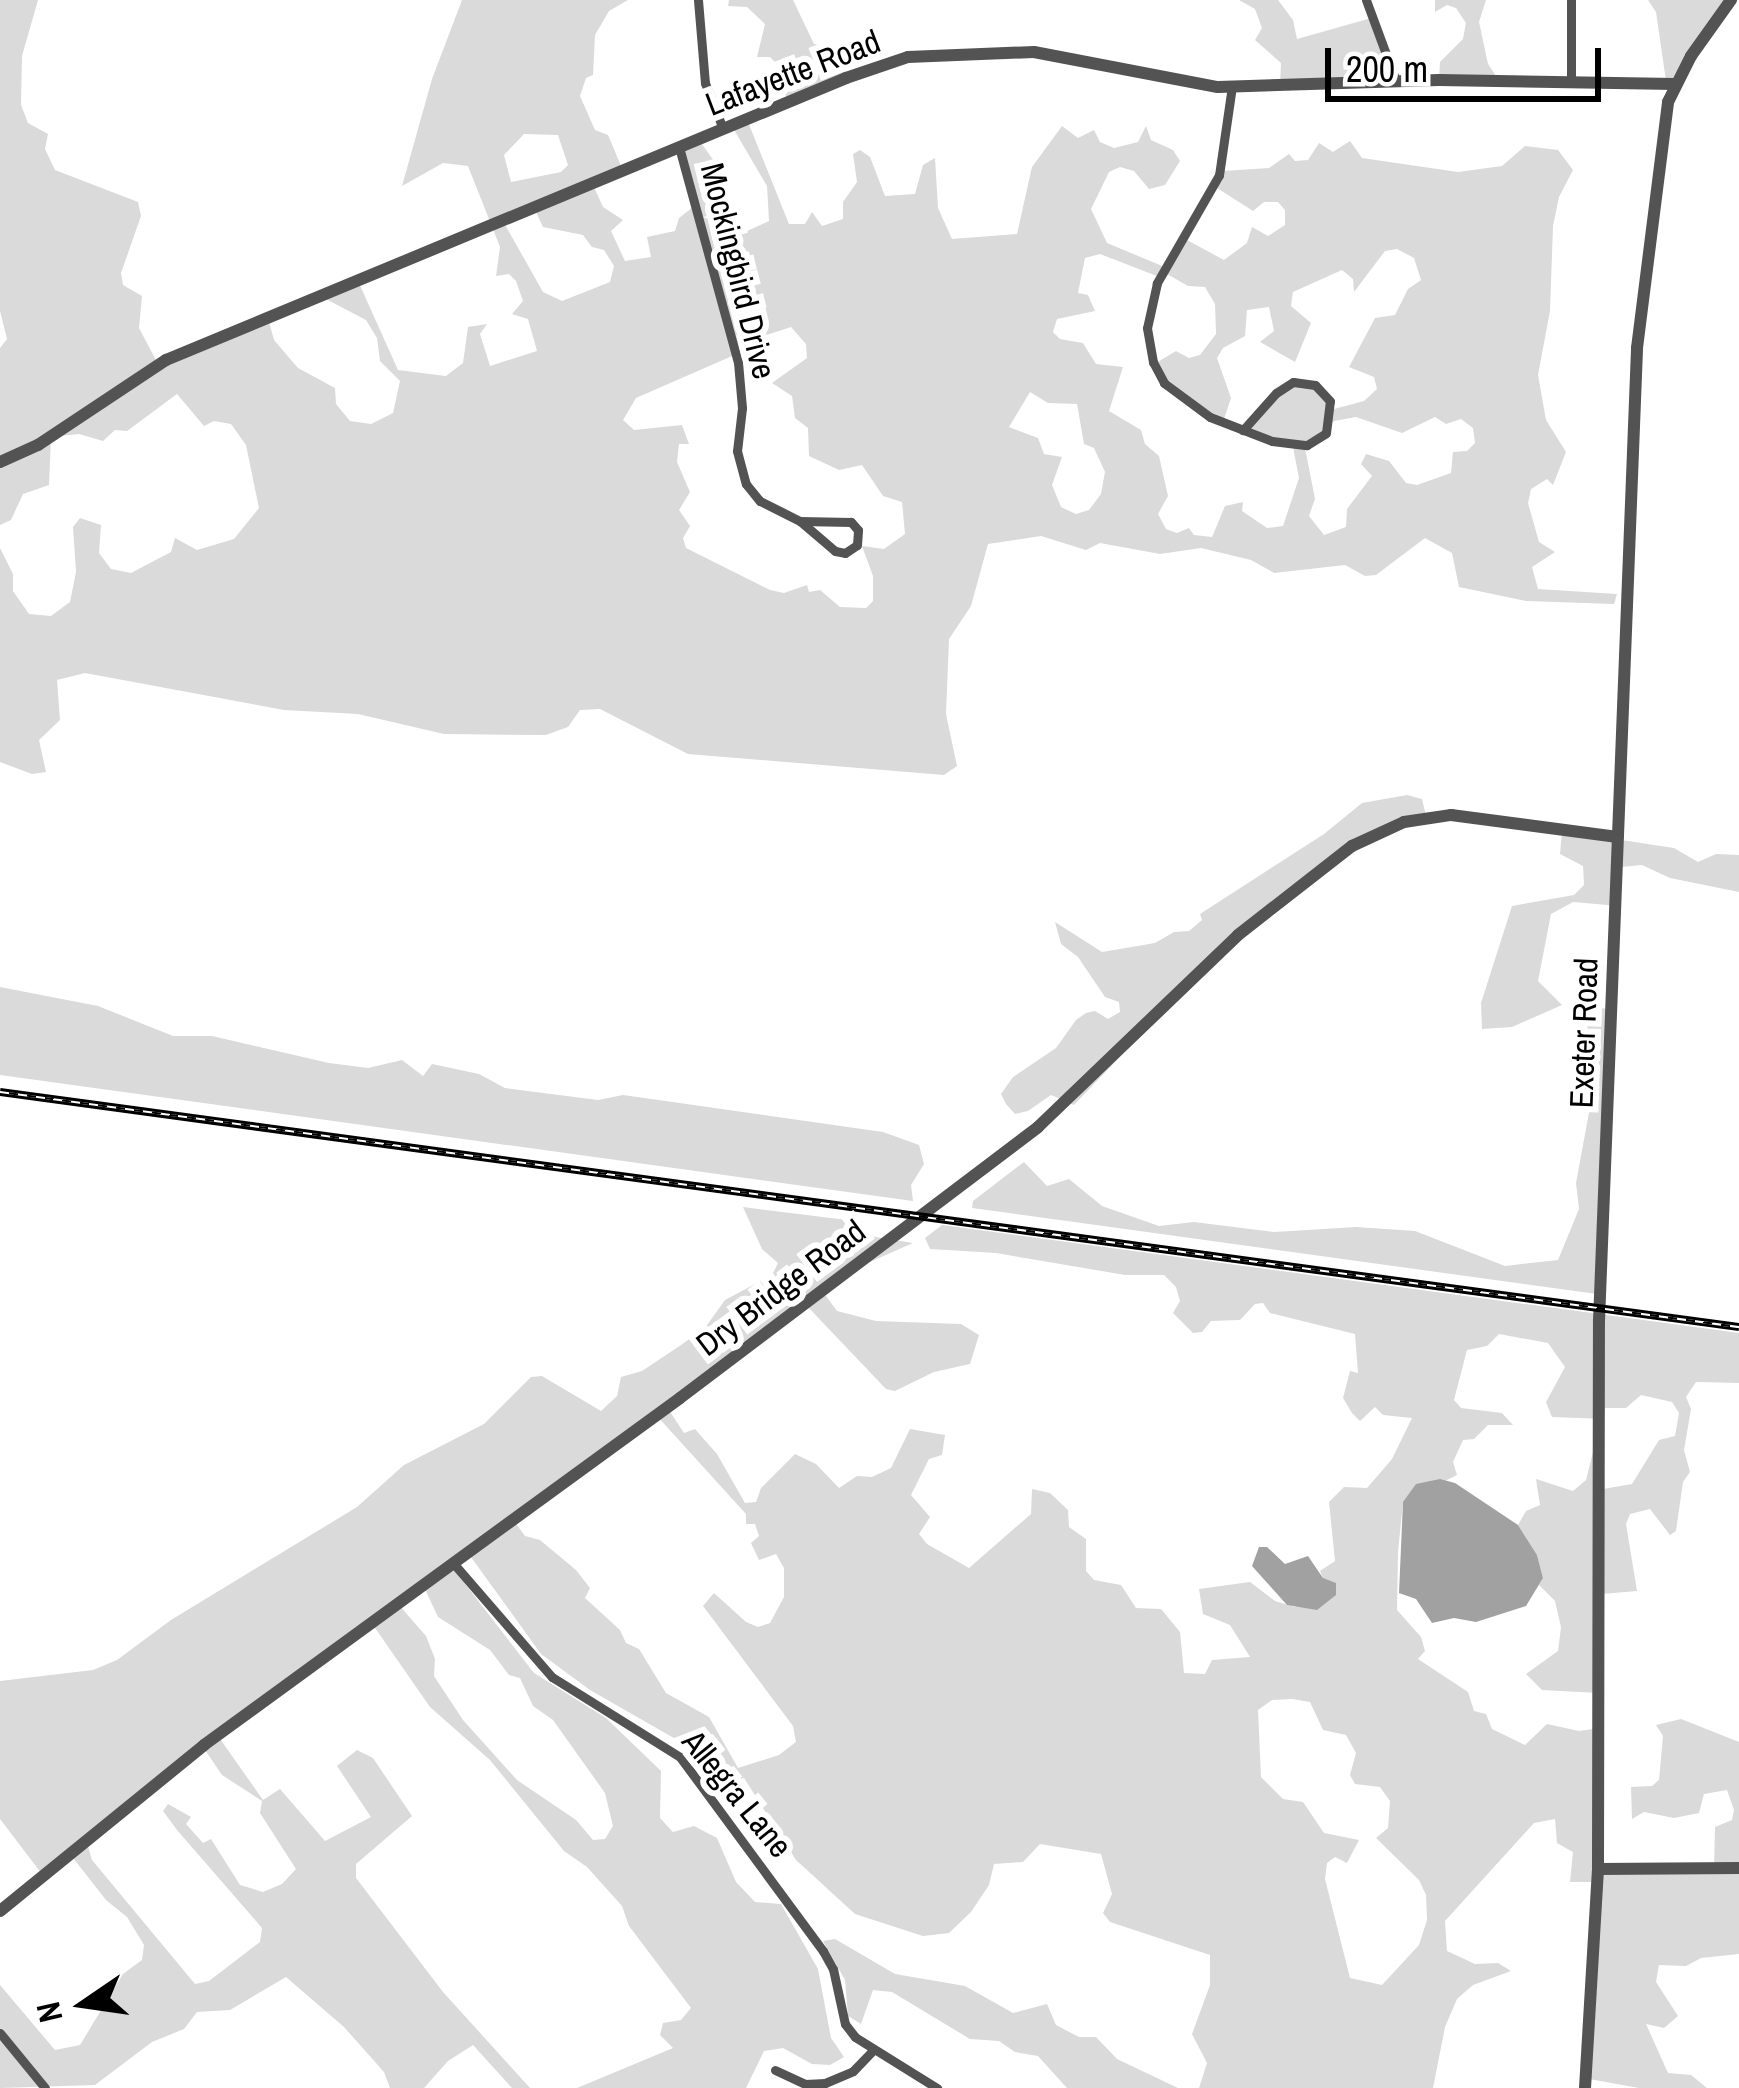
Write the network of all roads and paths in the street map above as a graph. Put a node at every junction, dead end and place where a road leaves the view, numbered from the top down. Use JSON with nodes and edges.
{"nodes":[{"id":1,"x":698,"y":0,"type":"edge"},
{"id":2,"x":1366,"y":0,"type":"edge"},
{"id":3,"x":1570,"y":0,"type":"edge"},
{"id":4,"x":1732,"y":0,"type":"edge"},
{"id":5,"x":1571,"y":80,"type":"junction"},
{"id":6,"x":1396,"y":81,"type":"junction"},
{"id":7,"x":1675,"y":84,"type":"junction"},
{"id":8,"x":1232,"y":86,"type":"junction"},
{"id":9,"x":723,"y":128,"type":"junction"},
{"id":10,"x":680,"y":147,"type":"junction"},
{"id":11,"x":1243,"y":430,"type":"junction"},
{"id":12,"x":0,"y":462,"type":"edge"},
{"id":13,"x":800,"y":521,"type":"junction"},
{"id":14,"x":1618,"y":837,"type":"junction"},
{"id":15,"x":454,"y":1564,"type":"junction"},
{"id":16,"x":1739,"y":1868,"type":"edge"},
{"id":17,"x":1598,"y":1869,"type":"junction"},
{"id":18,"x":0,"y":1911,"type":"edge"},
{"id":19,"x":0,"y":2033,"type":"edge"},
{"id":20,"x":874,"y":2049,"type":"junction"},
{"id":21,"x":775,"y":2070,"type":"dead end"},
{"id":22,"x":45,"y":2088,"type":"edge"},
{"id":23,"x":937,"y":2088,"type":"edge"},
{"id":24,"x":1585,"y":2088,"type":"edge"}],
"edges":[{"from":1,"to":9,"type":"street"},
{"from":2,"to":6,"type":"street"},
{"from":3,"to":5,"type":"street"},
{"from":4,"to":7,"type":"street","name":"Exeter Road"},
{"from":5,"to":6,"type":"street","name":"Lafayette Road"},
{"from":5,"to":7,"type":"street","name":"Lafayette Road"},
{"from":6,"to":8,"type":"street","name":"Lafayette Road"},
{"from":7,"to":14,"type":"street","name":"Exeter Road"},
{"from":8,"to":9,"type":"street","name":"Lafayette Road"},
{"from":8,"to":11,"type":"street"},
{"from":9,"to":10,"type":"street","name":"Lafayette Road"},
{"from":10,"to":12,"type":"street","name":"Lafayette Road"},
{"from":10,"to":13,"type":"street","name":"Mockingbird Drive"},
{"from":11,"to":11,"type":"street"},
{"from":13,"to":13,"type":"street","name":"Mockingbird Drive"},
{"from":14,"to":15,"type":"street","name":"Dry Bridge Road"},
{"from":14,"to":17,"type":"street","name":"Exeter Road"},
{"from":15,"to":18,"type":"street","name":"Dry Bridge Road"},
{"from":15,"to":20,"type":"street","name":"Allegra Lane"},
{"from":16,"to":17,"type":"street"},
{"from":17,"to":24,"type":"street","name":"Exeter Road"},
{"from":19,"to":22,"type":"street"},
{"from":20,"to":21,"type":"street"},
{"from":20,"to":23,"type":"street","name":"Allegra Lane"}]}
